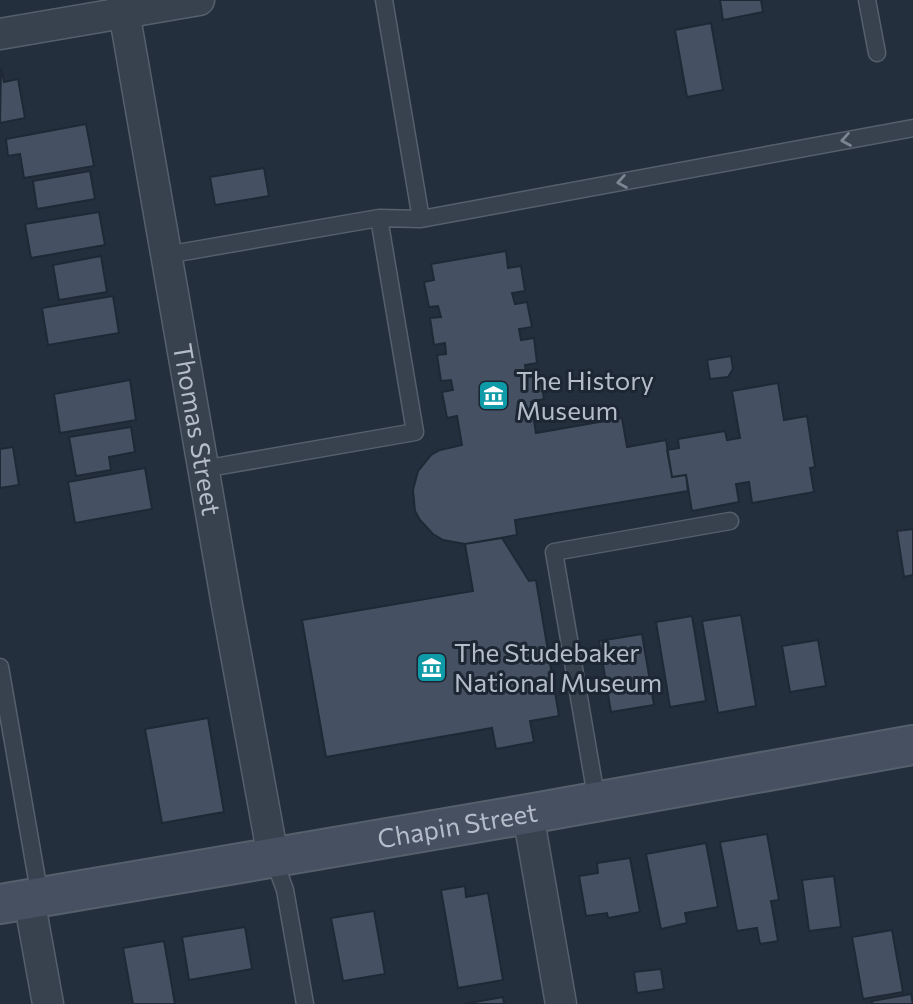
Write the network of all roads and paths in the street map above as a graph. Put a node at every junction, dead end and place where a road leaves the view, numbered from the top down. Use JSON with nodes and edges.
{"nodes":[{"id":1,"x":199,"y":0,"type":"edge"},
{"id":2,"x":384,"y":0,"type":"edge"},
{"id":3,"x":867,"y":0,"type":"edge"},
{"id":4,"x":123,"y":6,"type":"edge"},
{"id":5,"x":0,"y":34,"type":"edge"},
{"id":6,"x":877,"y":53,"type":"dead end"},
{"id":7,"x":913,"y":128,"type":"edge"},
{"id":8,"x":379,"y":218,"type":"junction"},
{"id":9,"x":421,"y":219,"type":"junction"},
{"id":10,"x":166,"y":255,"type":"junction"},
{"id":11,"x":203,"y":469,"type":"junction"},
{"id":12,"x":730,"y":521,"type":"dead end"},
{"id":13,"x":0,"y":667,"type":"edge"},
{"id":14,"x":913,"y":745,"type":"edge"},
{"id":15,"x":597,"y":802,"type":"junction"},
{"id":16,"x":528,"y":814,"type":"junction"},
{"id":17,"x":273,"y":857,"type":"junction"},
{"id":18,"x":23,"y":900,"type":"edge"},
{"id":19,"x":48,"y":1004,"type":"edge"},
{"id":20,"x":305,"y":1004,"type":"edge"},
{"id":21,"x":561,"y":1004,"type":"edge"}],
"edges":[{"from":1,"to":4,"type":"street"},
{"from":2,"to":9,"type":"lane"},
{"from":3,"to":6,"type":"lane"},
{"from":4,"to":5,"type":"street"},
{"from":4,"to":10,"type":"street","name":"Thomas Street"},
{"from":7,"to":9,"type":"lane","one_way":true},
{"from":8,"to":9,"type":"lane"},
{"from":8,"to":10,"type":"lane"},
{"from":8,"to":11,"type":"lane"},
{"from":10,"to":11,"type":"street","name":"Thomas Street"},
{"from":11,"to":17,"type":"street","name":"Thomas Street"},
{"from":12,"to":15,"type":"lane"},
{"from":13,"to":18,"type":"lane"},
{"from":14,"to":15,"type":"main road","name":"Chapin Street"},
{"from":15,"to":16,"type":"main road","name":"Chapin Street"},
{"from":16,"to":17,"type":"main road","name":"Chapin Street"},
{"from":16,"to":21,"type":"street"},
{"from":17,"to":18,"type":"main road","name":"Chapin Street"},
{"from":17,"to":20,"type":"lane"},
{"from":18,"to":19,"type":"street"}]}
